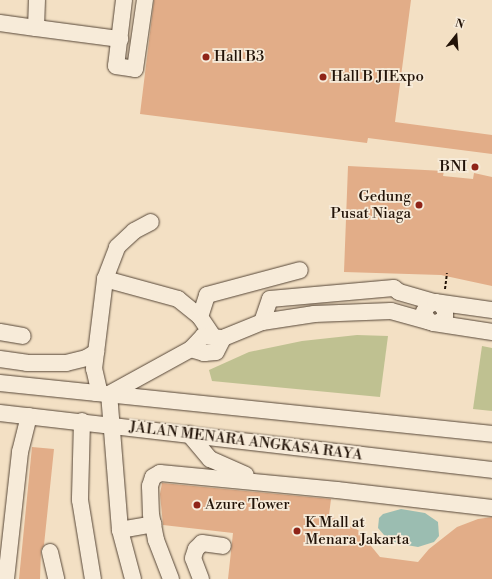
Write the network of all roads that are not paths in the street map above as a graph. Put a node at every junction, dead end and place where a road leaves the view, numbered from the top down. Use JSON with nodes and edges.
{"nodes":[{"id":1,"x":37,"y":0,"type":"edge"},
{"id":2,"x":124,"y":0,"type":"edge"},
{"id":3,"x":145,"y":0,"type":"edge"},
{"id":4,"x":0,"y":22,"type":"edge"},
{"id":5,"x":36,"y":28,"type":"junction"},
{"id":6,"x":120,"y":39,"type":"junction"},
{"id":7,"x":151,"y":222,"type":"dead end"},
{"id":8,"x":300,"y":270,"type":"dead end"},
{"id":9,"x":105,"y":280,"type":"junction"},
{"id":10,"x":399,"y":292,"type":"junction"},
{"id":11,"x":439,"y":302,"type":"junction"},
{"id":12,"x":492,"y":310,"type":"edge"},
{"id":13,"x":314,"y":314,"type":"junction"},
{"id":14,"x":200,"y":317,"type":"junction"},
{"id":15,"x":262,"y":322,"type":"junction"},
{"id":16,"x":434,"y":323,"type":"junction"},
{"id":17,"x":0,"y":332,"type":"edge"},
{"id":18,"x":492,"y":332,"type":"edge"},
{"id":19,"x":23,"y":336,"type":"dead end"},
{"id":20,"x":217,"y":337,"type":"junction"},
{"id":21,"x":96,"y":352,"type":"junction"},
{"id":22,"x":0,"y":359,"type":"edge"},
{"id":23,"x":0,"y":383,"type":"edge"},
{"id":24,"x":103,"y":394,"type":"junction"},
{"id":25,"x":0,"y":413,"type":"edge"},
{"id":26,"x":24,"y":415,"type":"junction"},
{"id":27,"x":82,"y":421,"type":"junction"},
{"id":28,"x":114,"y":425,"type":"junction"},
{"id":29,"x":188,"y":434,"type":"junction"},
{"id":30,"x":492,"y":434,"type":"edge"},
{"id":31,"x":492,"y":470,"type":"edge"},
{"id":32,"x":279,"y":484,"type":"junction"},
{"id":33,"x":492,"y":508,"type":"edge"},
{"id":34,"x":153,"y":524,"type":"junction"},
{"id":35,"x":120,"y":530,"type":"junction"},
{"id":36,"x":223,"y":546,"type":"dead end"},
{"id":37,"x":50,"y":552,"type":"dead end"},
{"id":38,"x":6,"y":579,"type":"edge"},
{"id":39,"x":56,"y":579,"type":"edge"},
{"id":40,"x":93,"y":579,"type":"edge"},
{"id":41,"x":133,"y":579,"type":"edge"},
{"id":42,"x":172,"y":579,"type":"edge"},
{"id":43,"x":201,"y":579,"type":"edge"}],
"edges":[{"from":1,"to":5,"type":"street"},
{"from":2,"to":6,"type":"street"},
{"from":3,"to":6,"type":"street"},
{"from":4,"to":5,"type":"street"},
{"from":5,"to":6,"type":"street"},
{"from":7,"to":9,"type":"street"},
{"from":8,"to":14,"type":"street"},
{"from":9,"to":14,"type":"street"},
{"from":9,"to":21,"type":"street"},
{"from":10,"to":11,"type":"street"},
{"from":10,"to":13,"type":"street"},
{"from":10,"to":15,"type":"street"},
{"from":11,"to":12,"type":"street"},
{"from":11,"to":16,"type":"street"},
{"from":13,"to":15,"type":"street"},
{"from":13,"to":16,"type":"street"},
{"from":14,"to":20,"type":"street"},
{"from":15,"to":20,"type":"street"},
{"from":16,"to":18,"type":"street"},
{"from":17,"to":19,"type":"street"},
{"from":20,"to":24,"type":"street"},
{"from":21,"to":22,"type":"street"},
{"from":21,"to":24,"type":"street"},
{"from":23,"to":24,"type":"street","name":"JALAN MENARA ANGKASA RAYA"},
{"from":24,"to":28,"type":"street"},
{"from":24,"to":30,"type":"street","name":"JALAN MENARA ANGKASA RAYA"},
{"from":25,"to":26,"type":"street","name":"JALAN MENARA ANGKASA RAYA"},
{"from":26,"to":27,"type":"street","name":"JALAN MENARA ANGKASA RAYA"},
{"from":26,"to":38,"type":"street"},
{"from":27,"to":28,"type":"street","name":"JALAN MENARA ANGKASA RAYA"},
{"from":27,"to":40,"type":"street"},
{"from":28,"to":29,"type":"street","name":"JALAN MENARA ANGKASA RAYA"},
{"from":28,"to":35,"type":"street"},
{"from":29,"to":31,"type":"street","name":"JALAN MENARA ANGKASA RAYA"},
{"from":29,"to":32,"type":"street"},
{"from":32,"to":33,"type":"street"},
{"from":32,"to":34,"type":"street"},
{"from":34,"to":35,"type":"street"},
{"from":34,"to":42,"type":"street"},
{"from":35,"to":41,"type":"street"},
{"from":36,"to":43,"type":"street"},
{"from":37,"to":39,"type":"street"}]}
